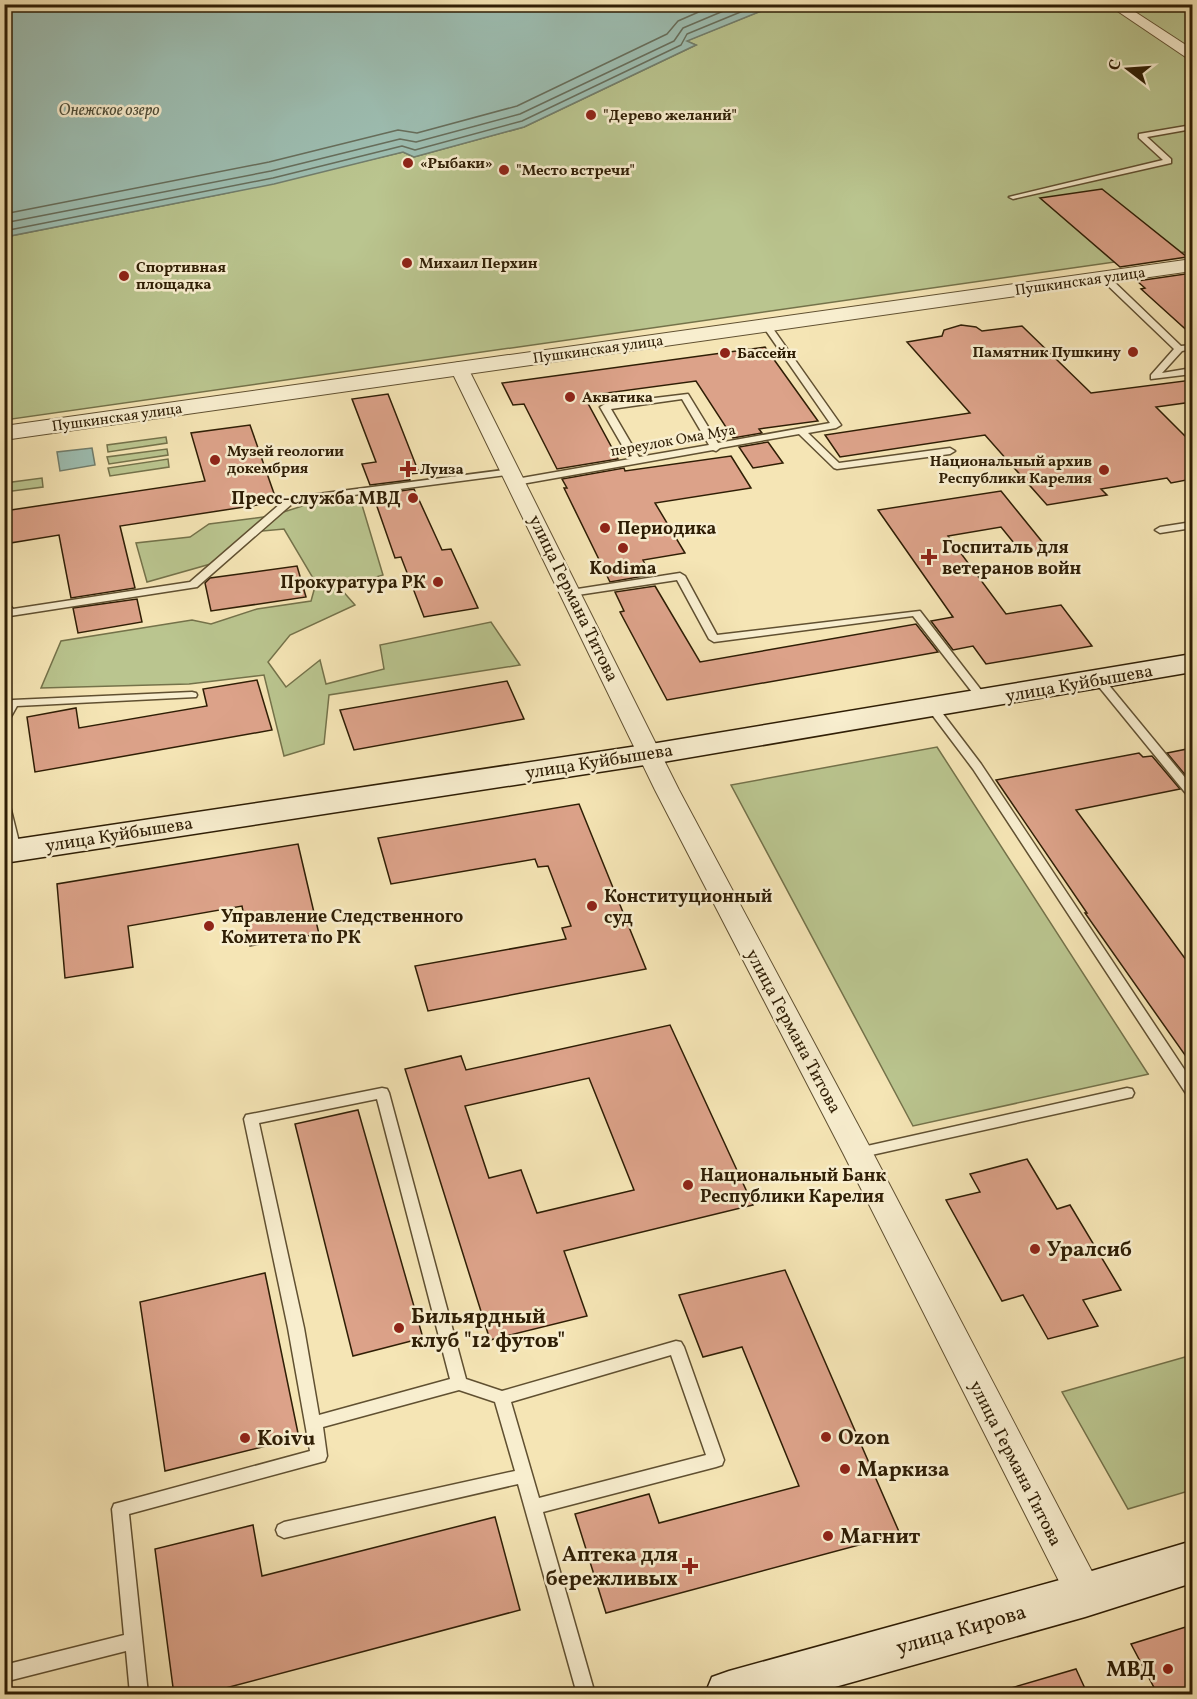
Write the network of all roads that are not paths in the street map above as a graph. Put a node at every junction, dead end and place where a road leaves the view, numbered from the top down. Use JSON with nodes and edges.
{"nodes":[{"id":1,"x":1113,"y":4,"type":"edge"},
{"id":2,"x":1192,"y":55,"type":"edge"},
{"id":3,"x":1192,"y":127,"type":"edge"},
{"id":4,"x":1013,"y":198,"type":"dead end"},
{"id":5,"x":1192,"y":265,"type":"edge"},
{"id":6,"x":1104,"y":277,"type":"junction"},
{"id":7,"x":766,"y":325,"type":"junction"},
{"id":8,"x":1192,"y":347,"type":"edge"},
{"id":9,"x":1179,"y":350,"type":"junction"},
{"id":10,"x":459,"y":368,"type":"junction"},
{"id":11,"x":1192,"y":371,"type":"edge"},
{"id":12,"x":802,"y":432,"type":"junction"},
{"id":13,"x":4,"y":433,"type":"edge"},
{"id":14,"x":716,"y":448,"type":"junction"},
{"id":15,"x":950,"y":451,"type":"dead end"},
{"id":16,"x":636,"y":461,"type":"junction"},
{"id":17,"x":513,"y":477,"type":"junction"},
{"id":18,"x":1192,"y":525,"type":"edge"},
{"id":19,"x":1160,"y":530,"type":"dead end"},
{"id":20,"x":571,"y":593,"type":"junction"},
{"id":21,"x":4,"y":605,"type":"edge"},
{"id":22,"x":1192,"y":663,"type":"edge"},
{"id":23,"x":1099,"y":681,"type":"junction"},
{"id":24,"x":192,"y":695,"type":"dead end"},
{"id":25,"x":983,"y":699,"type":"junction"},
{"id":26,"x":933,"y":708,"type":"junction"},
{"id":27,"x":4,"y":720,"type":"edge"},
{"id":28,"x":651,"y":754,"type":"junction"},
{"id":29,"x":1192,"y":793,"type":"edge"},
{"id":30,"x":4,"y":806,"type":"edge"},
{"id":31,"x":10,"y":851,"type":"edge"},
{"id":32,"x":1192,"y":1091,"type":"edge"},
{"id":33,"x":1127,"y":1093,"type":"dead end"},
{"id":34,"x":858,"y":1153,"type":"junction"},
{"id":35,"x":459,"y":1383,"type":"junction"},
{"id":36,"x":501,"y":1398,"type":"junction"},
{"id":37,"x":314,"y":1423,"type":"junction"},
{"id":38,"x":524,"y":1476,"type":"junction"},
{"id":39,"x":533,"y":1506,"type":"junction"},
{"id":40,"x":284,"y":1530,"type":"dead end"},
{"id":41,"x":1192,"y":1562,"type":"edge"},
{"id":42,"x":1085,"y":1595,"type":"junction"},
{"id":43,"x":134,"y":1641,"type":"junction"},
{"id":44,"x":4,"y":1674,"type":"edge"},
{"id":45,"x":139,"y":1695,"type":"edge"},
{"id":46,"x":586,"y":1695,"type":"edge"},
{"id":47,"x":729,"y":1695,"type":"edge"}],
"edges":[{"from":1,"to":2,"type":"street"},
{"from":3,"to":4,"type":"lane"},
{"from":5,"to":6,"type":"street","name":"Пушкинская улица"},
{"from":6,"to":7,"type":"street","name":"Пушкинская улица"},
{"from":6,"to":9,"type":"lane"},
{"from":7,"to":10,"type":"street","name":"Пушкинская улица"},
{"from":7,"to":12,"type":"lane","name":"переулок Ома Муа"},
{"from":8,"to":9,"type":"lane"},
{"from":9,"to":11,"type":"lane"},
{"from":10,"to":13,"type":"street","name":"Пушкинская улица"},
{"from":10,"to":17,"type":"street","name":"улица Германа Титова"},
{"from":12,"to":14,"type":"lane","name":"переулок Ома Муа"},
{"from":12,"to":15,"type":"lane"},
{"from":14,"to":16,"type":"lane","name":"переулок Ома Муа"},
{"from":14,"to":16,"type":"lane"},
{"from":16,"to":17,"type":"lane","name":"переулок Ома Муа"},
{"from":17,"to":20,"type":"street","name":"улица Германа Титова"},
{"from":17,"to":21,"type":"lane","name":"переулок Ома Муа"},
{"from":18,"to":19,"type":"lane"},
{"from":20,"to":25,"type":"lane"},
{"from":20,"to":28,"type":"street","name":"улица Германа Титова"},
{"from":22,"to":23,"type":"main road","name":"улица Куйбышева"},
{"from":23,"to":25,"type":"main road","name":"улица Куйбышева"},
{"from":23,"to":29,"type":"lane"},
{"from":24,"to":27,"type":"lane"},
{"from":25,"to":26,"type":"main road","name":"улица Куйбышева"},
{"from":26,"to":28,"type":"main road","name":"улица Куйбышева"},
{"from":26,"to":32,"type":"lane"},
{"from":28,"to":31,"type":"main road","name":"улица Куйбышева"},
{"from":28,"to":34,"type":"street","name":"улица Германа Титова"},
{"from":30,"to":31,"type":"lane"},
{"from":33,"to":34,"type":"lane"},
{"from":34,"to":42,"type":"street","name":"улица Германа Титова"},
{"from":35,"to":36,"type":"lane"},
{"from":35,"to":37,"type":"lane"},
{"from":35,"to":37,"type":"lane"},
{"from":36,"to":38,"type":"lane"},
{"from":36,"to":39,"type":"lane"},
{"from":37,"to":43,"type":"lane"},
{"from":38,"to":39,"type":"lane"},
{"from":38,"to":40,"type":"lane"},
{"from":39,"to":46,"type":"lane"},
{"from":41,"to":42,"type":"main road","name":"улица Кирова"},
{"from":42,"to":47,"type":"main road","name":"улица Кирова"},
{"from":43,"to":44,"type":"lane"},
{"from":43,"to":45,"type":"lane"}]}
